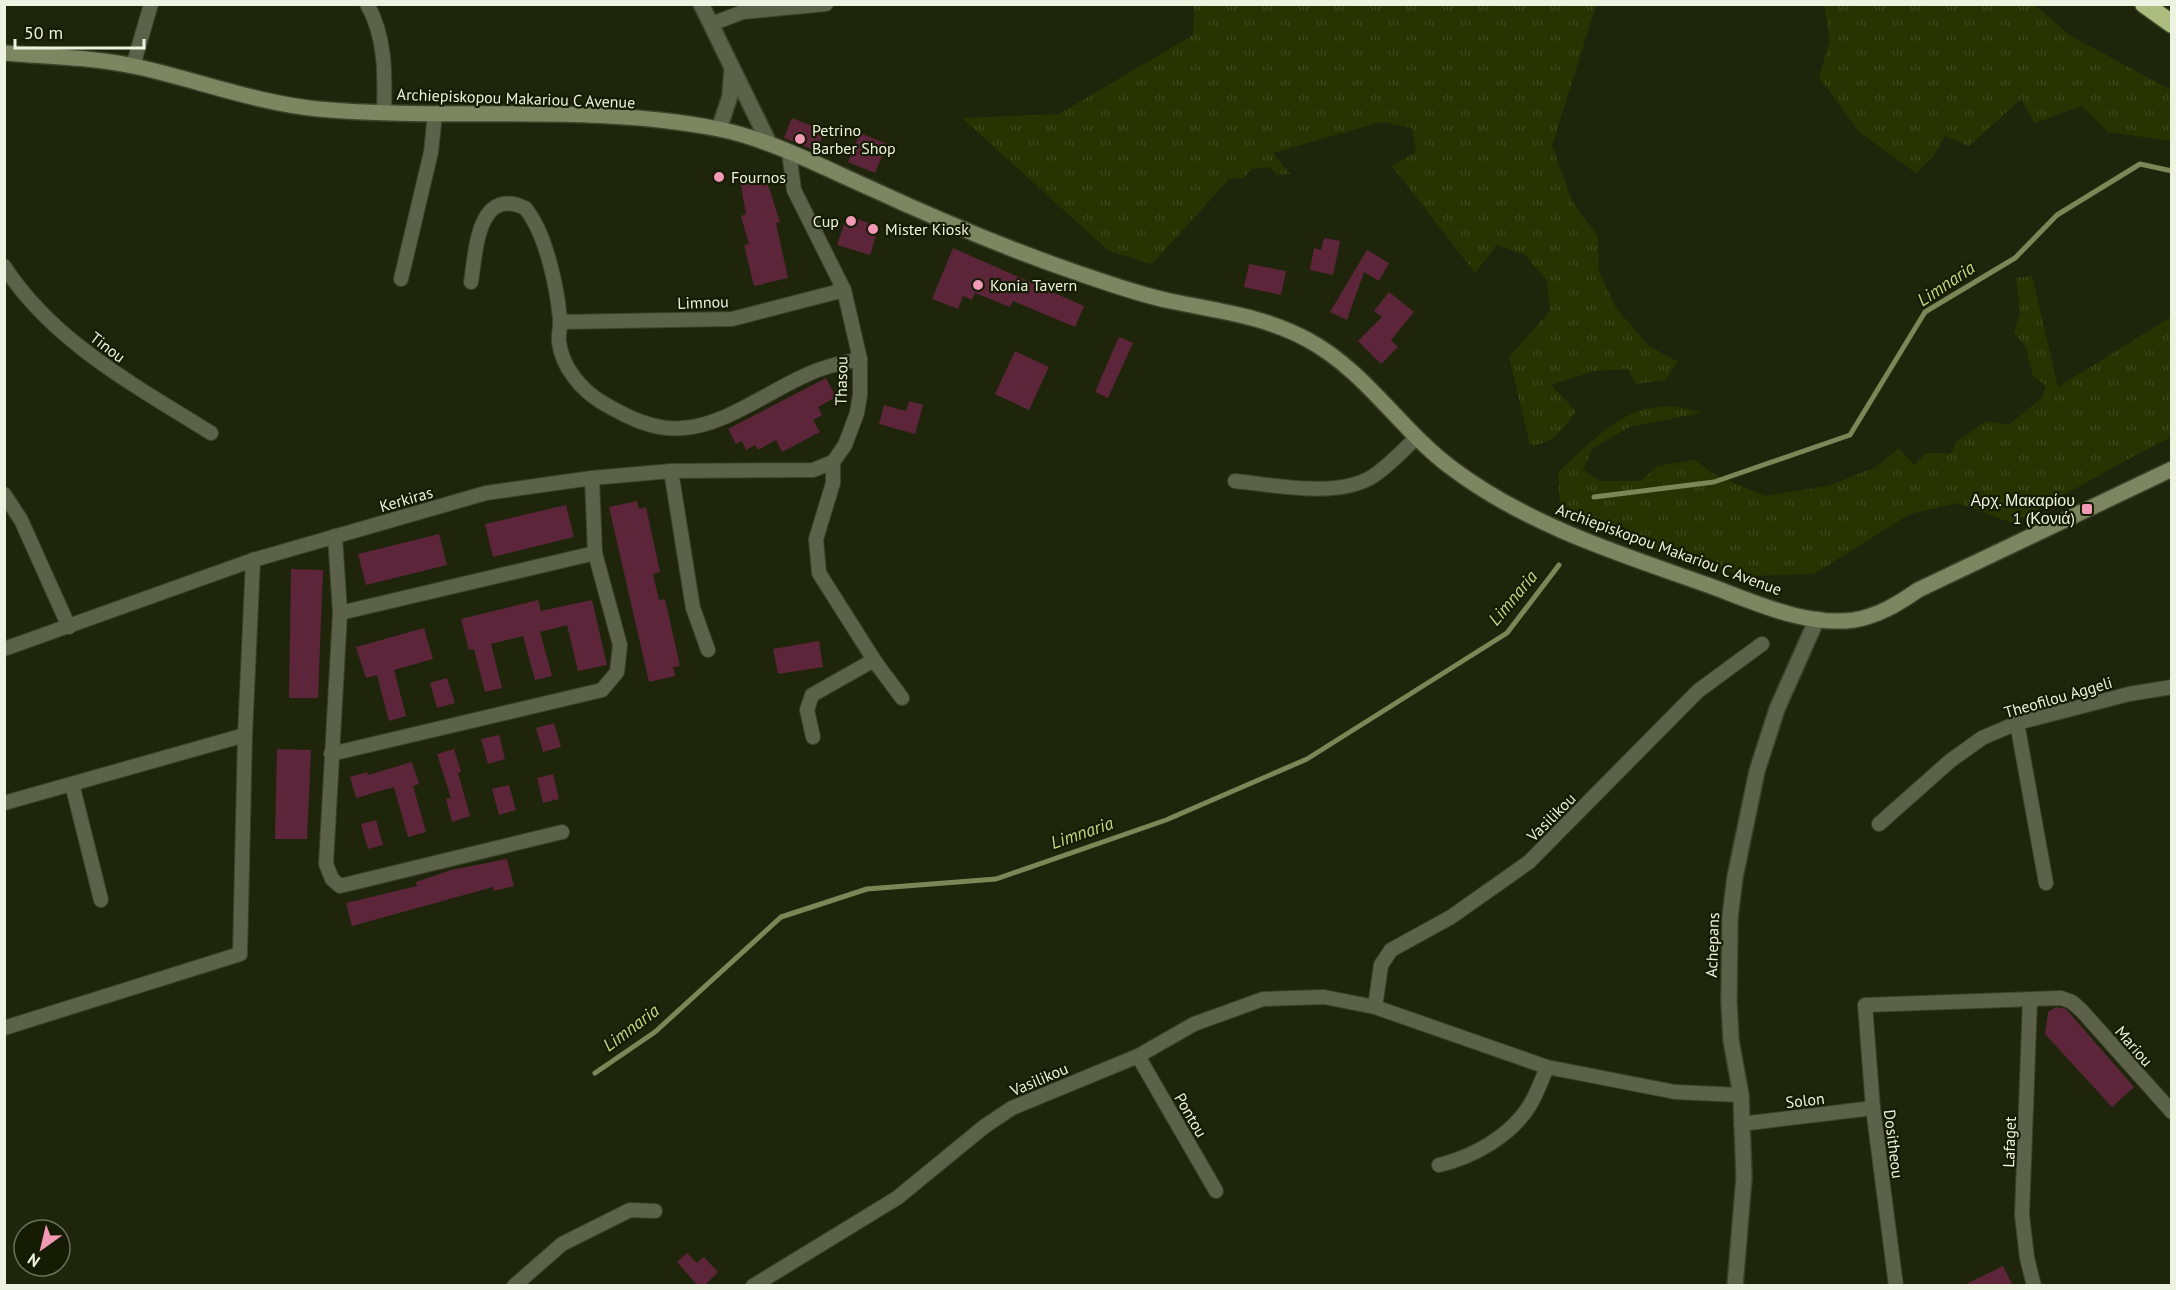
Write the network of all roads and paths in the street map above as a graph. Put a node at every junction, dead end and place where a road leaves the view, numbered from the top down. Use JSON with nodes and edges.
{"nodes":[{"id":1,"x":151,"y":4,"type":"edge"},
{"id":2,"x":367,"y":4,"type":"edge"},
{"id":3,"x":701,"y":4,"type":"edge"},
{"id":4,"x":826,"y":4,"type":"edge"},
{"id":5,"x":2144,"y":4,"type":"edge"},
{"id":6,"x":711,"y":24,"type":"junction"},
{"id":7,"x":2172,"y":24,"type":"edge"},
{"id":8,"x":4,"y":53,"type":"edge"},
{"id":9,"x":132,"y":66,"type":"junction"},
{"id":10,"x":732,"y":67,"type":"junction"},
{"id":11,"x":384,"y":112,"type":"junction"},
{"id":12,"x":435,"y":114,"type":"junction"},
{"id":13,"x":719,"y":129,"type":"junction"},
{"id":14,"x":769,"y":143,"type":"junction"},
{"id":15,"x":789,"y":152,"type":"junction"},
{"id":16,"x":4,"y":266,"type":"edge"},
{"id":17,"x":401,"y":279,"type":"dead end"},
{"id":18,"x":471,"y":282,"type":"dead end"},
{"id":19,"x":844,"y":290,"type":"junction"},
{"id":20,"x":560,"y":322,"type":"junction"},
{"id":21,"x":860,"y":359,"type":"junction"},
{"id":22,"x":211,"y":433,"type":"dead end"},
{"id":23,"x":1416,"y":438,"type":"junction"},
{"id":24,"x":833,"y":462,"type":"junction"},
{"id":25,"x":2172,"y":469,"type":"edge"},
{"id":26,"x":671,"y":471,"type":"junction"},
{"id":27,"x":592,"y":478,"type":"junction"},
{"id":28,"x":1235,"y":481,"type":"dead end"},
{"id":29,"x":4,"y":494,"type":"edge"},
{"id":30,"x":335,"y":536,"type":"junction"},
{"id":31,"x":595,"y":553,"type":"junction"},
{"id":32,"x":253,"y":560,"type":"junction"},
{"id":33,"x":340,"y":614,"type":"junction"},
{"id":34,"x":1817,"y":619,"type":"junction"},
{"id":35,"x":69,"y":627,"type":"junction"},
{"id":36,"x":1762,"y":644,"type":"dead end"},
{"id":37,"x":4,"y":649,"type":"edge"},
{"id":38,"x":708,"y":650,"type":"dead end"},
{"id":39,"x":874,"y":660,"type":"junction"},
{"id":40,"x":2172,"y":687,"type":"edge"},
{"id":41,"x":902,"y":698,"type":"dead end"},
{"id":42,"x":2017,"y":723,"type":"junction"},
{"id":43,"x":245,"y":735,"type":"junction"},
{"id":44,"x":813,"y":736,"type":"dead end"},
{"id":45,"x":331,"y":754,"type":"junction"},
{"id":46,"x":72,"y":784,"type":"junction"},
{"id":47,"x":4,"y":803,"type":"edge"},
{"id":48,"x":1879,"y":824,"type":"dead end"},
{"id":49,"x":562,"y":832,"type":"dead end"},
{"id":50,"x":2046,"y":883,"type":"dead end"},
{"id":51,"x":101,"y":900,"type":"dead end"},
{"id":52,"x":2030,"y":999,"type":"junction"},
{"id":53,"x":1375,"y":1007,"type":"junction"},
{"id":54,"x":4,"y":1028,"type":"edge"},
{"id":55,"x":1138,"y":1056,"type":"junction"},
{"id":56,"x":1547,"y":1067,"type":"junction"},
{"id":57,"x":1741,"y":1095,"type":"junction"},
{"id":58,"x":1873,"y":1108,"type":"junction"},
{"id":59,"x":2172,"y":1112,"type":"edge"},
{"id":60,"x":1741,"y":1124,"type":"junction"},
{"id":61,"x":1439,"y":1165,"type":"dead end"},
{"id":62,"x":1216,"y":1191,"type":"dead end"},
{"id":63,"x":655,"y":1211,"type":"dead end"},
{"id":64,"x":514,"y":1286,"type":"edge"},
{"id":65,"x":753,"y":1286,"type":"edge"},
{"id":66,"x":1736,"y":1286,"type":"edge"},
{"id":67,"x":1896,"y":1286,"type":"edge"},
{"id":68,"x":2034,"y":1286,"type":"edge"}],
"edges":[{"from":1,"to":9,"type":"street"},
{"from":2,"to":11,"type":"street"},
{"from":3,"to":6,"type":"street"},
{"from":4,"to":6,"type":"street"},
{"from":5,"to":7,"type":"highway"},
{"from":6,"to":10,"type":"street"},
{"from":8,"to":9,"type":"main road","name":"Archiepiskopou Makariou C Avenue"},
{"from":9,"to":11,"type":"main road","name":"Archiepiskopou Makariou C Avenue"},
{"from":10,"to":13,"type":"street"},
{"from":10,"to":14,"type":"street"},
{"from":11,"to":12,"type":"main road","name":"Archiepiskopou Makariou C Avenue"},
{"from":12,"to":13,"type":"main road","name":"Archiepiskopou Makariou C Avenue"},
{"from":12,"to":17,"type":"street"},
{"from":13,"to":14,"type":"main road","name":"Archiepiskopou Makariou C Avenue"},
{"from":14,"to":15,"type":"main road","name":"Archiepiskopou Makariou C Avenue"},
{"from":15,"to":19,"type":"street","name":"Thasou"},
{"from":15,"to":23,"type":"main road","name":"Archiepiskopou Makariou C Avenue"},
{"from":16,"to":22,"type":"street","name":"Tinou"},
{"from":18,"to":20,"type":"street"},
{"from":19,"to":20,"type":"street","name":"Limnou"},
{"from":19,"to":21,"type":"street","name":"Thasou"},
{"from":20,"to":21,"type":"street"},
{"from":21,"to":24,"type":"street","name":"Thasou"},
{"from":23,"to":28,"type":"street"},
{"from":23,"to":34,"type":"main road","name":"Archiepiskopou Makariou C Avenue"},
{"from":24,"to":26,"type":"street","name":"Kerkiras"},
{"from":24,"to":39,"type":"street","name":"Thasou"},
{"from":25,"to":34,"type":"main road","name":"Archiepiskopou Makariou C Avenue"},
{"from":26,"to":27,"type":"street","name":"Kerkiras"},
{"from":26,"to":38,"type":"street"},
{"from":27,"to":30,"type":"street","name":"Kerkiras"},
{"from":27,"to":31,"type":"street"},
{"from":29,"to":35,"type":"street"},
{"from":30,"to":32,"type":"street","name":"Kerkiras"},
{"from":30,"to":33,"type":"street"},
{"from":31,"to":33,"type":"street"},
{"from":31,"to":45,"type":"street"},
{"from":32,"to":35,"type":"street","name":"Kerkiras"},
{"from":32,"to":43,"type":"street"},
{"from":33,"to":45,"type":"street"},
{"from":34,"to":57,"type":"street","name":"Achepans"},
{"from":35,"to":37,"type":"street","name":"Kerkiras"},
{"from":36,"to":53,"type":"street","name":"Vasilikou"},
{"from":39,"to":41,"type":"street","name":"Thasou"},
{"from":39,"to":44,"type":"street"},
{"from":40,"to":42,"type":"street","name":"Theofilou Aggeli"},
{"from":42,"to":48,"type":"street","name":"Theofilou Aggeli"},
{"from":42,"to":50,"type":"street"},
{"from":43,"to":46,"type":"street"},
{"from":43,"to":54,"type":"street"},
{"from":45,"to":49,"type":"street"},
{"from":46,"to":47,"type":"street"},
{"from":46,"to":51,"type":"street"},
{"from":52,"to":58,"type":"street","name":"Dositheou"},
{"from":52,"to":59,"type":"street","name":"Mariou"},
{"from":52,"to":68,"type":"street","name":"Lafaget"},
{"from":53,"to":55,"type":"street","name":"Vasilikou"},
{"from":53,"to":56,"type":"street","name":"Vasilikou"},
{"from":55,"to":62,"type":"street","name":"Pontou"},
{"from":55,"to":65,"type":"street","name":"Vasilikou"},
{"from":56,"to":57,"type":"street","name":"Vasilikou"},
{"from":56,"to":61,"type":"street"},
{"from":57,"to":60,"type":"street","name":"Achepans"},
{"from":58,"to":60,"type":"street","name":"Solon"},
{"from":58,"to":67,"type":"street","name":"Dositheou"},
{"from":60,"to":66,"type":"street","name":"Achepans"},
{"from":63,"to":64,"type":"street"}]}
